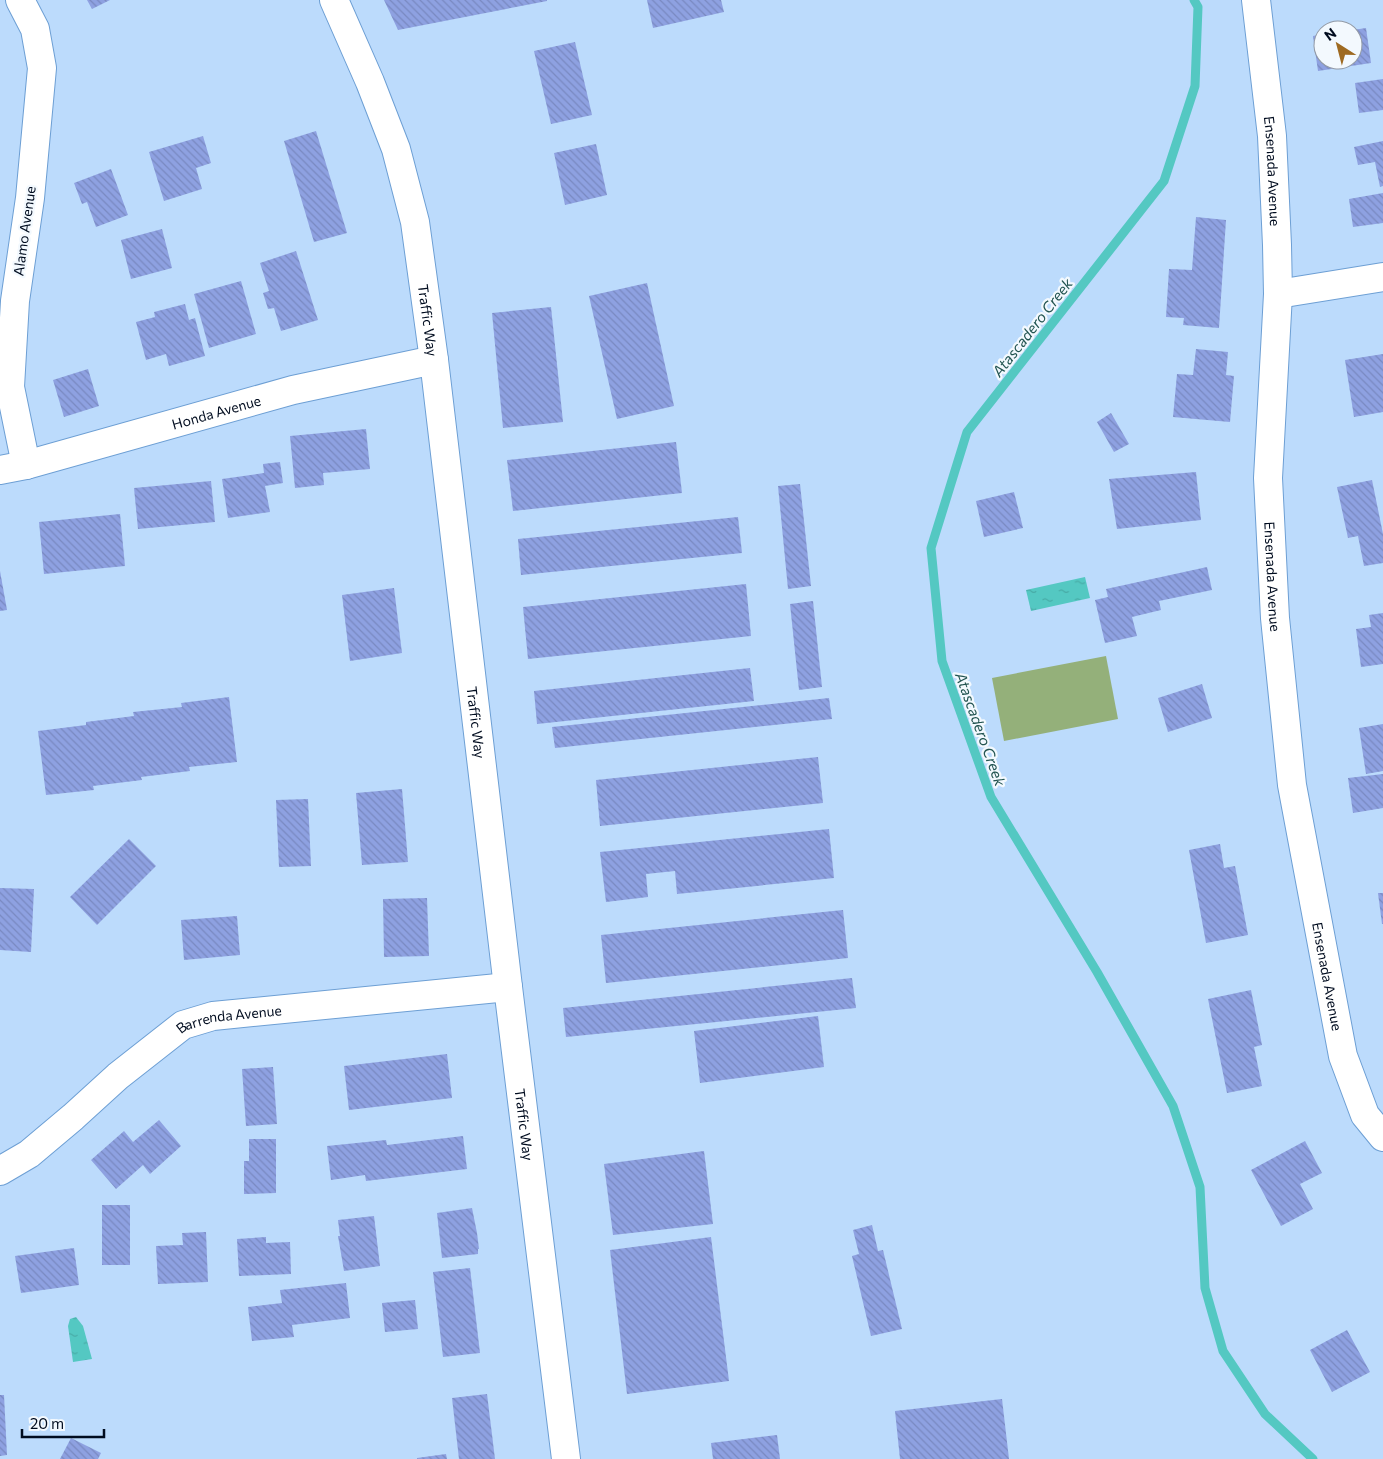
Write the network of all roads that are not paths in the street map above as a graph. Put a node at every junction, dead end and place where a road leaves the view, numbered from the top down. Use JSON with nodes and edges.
{"nodes":[{"id":1,"x":20,"y":0,"type":"edge"},
{"id":2,"x":334,"y":0,"type":"edge"},
{"id":3,"x":1256,"y":0,"type":"edge"},
{"id":4,"x":1383,"y":277,"type":"edge"},
{"id":5,"x":1278,"y":294,"type":"junction"},
{"id":6,"x":434,"y":360,"type":"junction"},
{"id":7,"x":13,"y":468,"type":"edge"},
{"id":8,"x":508,"y":987,"type":"junction"},
{"id":9,"x":1383,"y":1137,"type":"edge"},
{"id":10,"x":0,"y":1171,"type":"edge"},
{"id":11,"x":566,"y":1459,"type":"edge"}],
"edges":[{"from":1,"to":7,"type":"street","name":"Alamo Avenue"},
{"from":2,"to":6,"type":"street","name":"Traffic Way"},
{"from":3,"to":5,"type":"street","name":"Ensenada Avenue"},
{"from":4,"to":5,"type":"street"},
{"from":5,"to":9,"type":"street","name":"Ensenada Avenue"},
{"from":6,"to":7,"type":"street","name":"Honda Avenue"},
{"from":6,"to":8,"type":"street","name":"Traffic Way"},
{"from":8,"to":10,"type":"street","name":"Barrenda Avenue"},
{"from":8,"to":11,"type":"street","name":"Traffic Way"}]}
